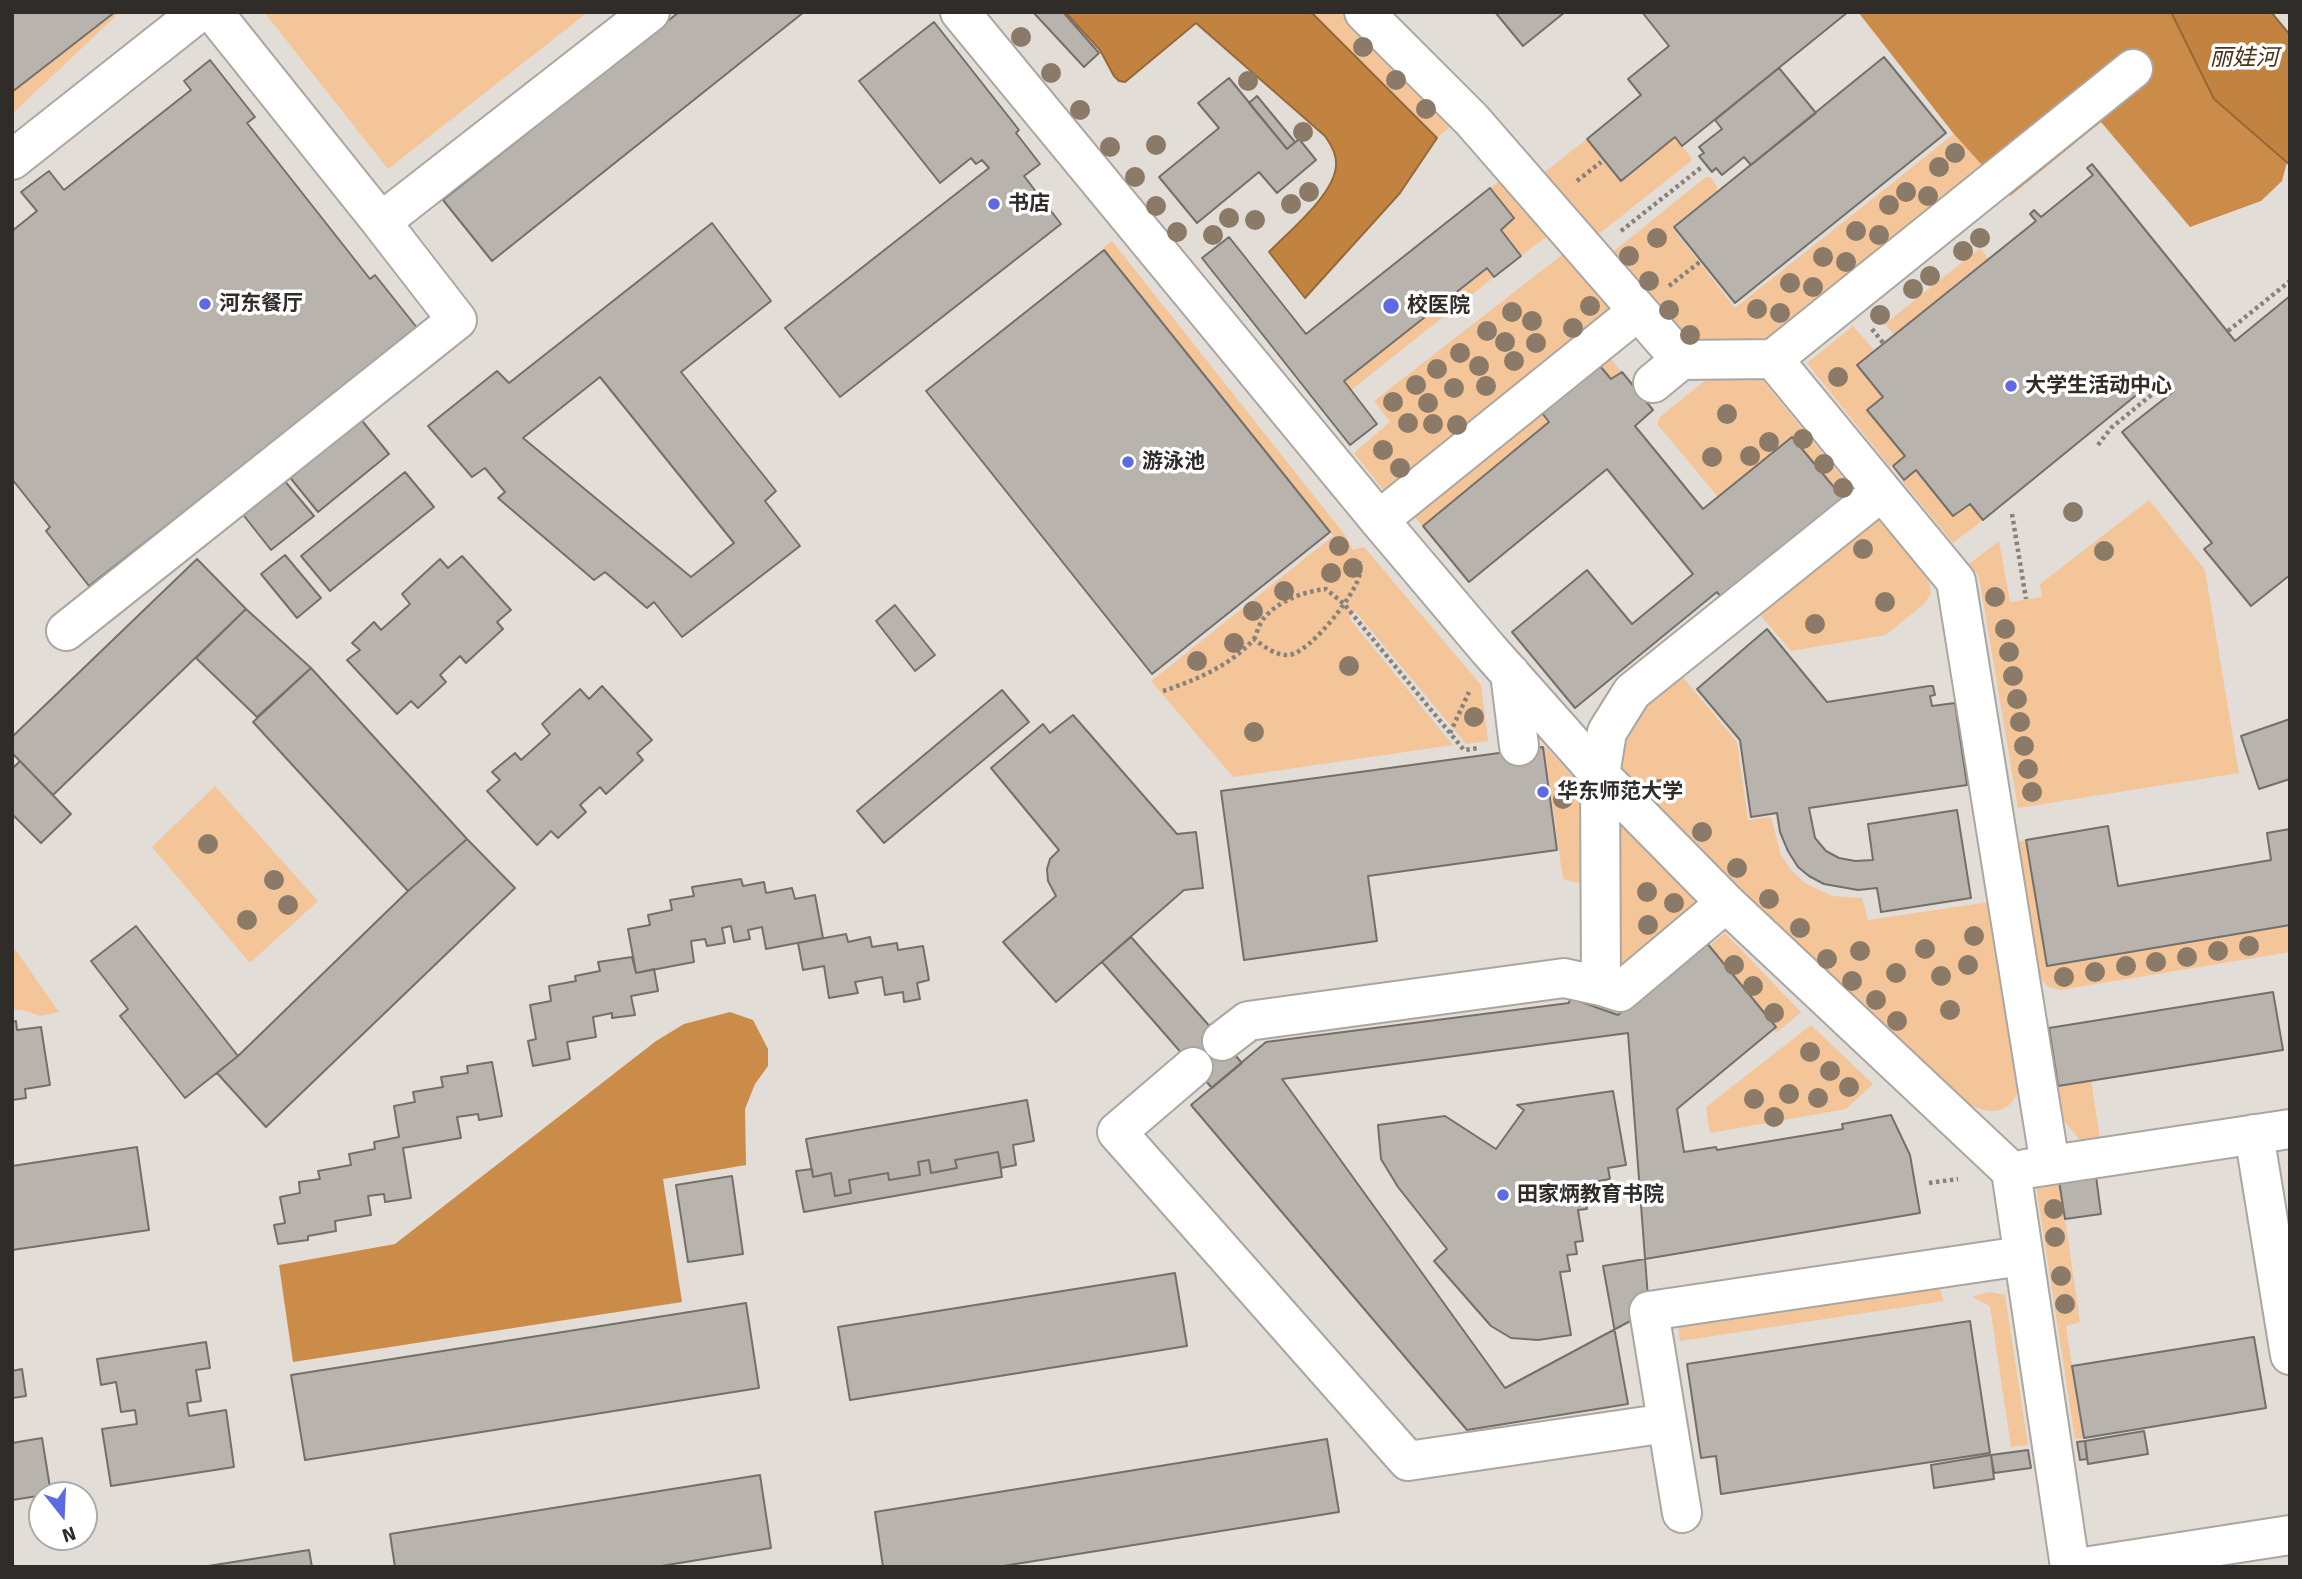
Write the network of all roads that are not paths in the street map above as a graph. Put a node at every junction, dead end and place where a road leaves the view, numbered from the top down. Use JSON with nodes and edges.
{"nodes":[{"id":1,"x":199,"y":12,"type":"edge"},
{"id":2,"x":213,"y":12,"type":"edge"},
{"id":3,"x":650,"y":12,"type":"edge"},
{"id":4,"x":960,"y":12,"type":"edge"},
{"id":5,"x":1364,"y":12,"type":"edge"},
{"id":6,"x":2133,"y":69,"type":"dead end"},
{"id":7,"x":12,"y":160,"type":"edge"},
{"id":8,"x":381,"y":222,"type":"junction"},
{"id":9,"x":1638,"y":311,"type":"junction"},
{"id":10,"x":1773,"y":359,"type":"junction"},
{"id":11,"x":1881,"y":492,"type":"junction"},
{"id":12,"x":1369,"y":534,"type":"junction"},
{"id":13,"x":66,"y":631,"type":"dead end"},
{"id":14,"x":1510,"y":673,"type":"junction"},
{"id":15,"x":1519,"y":744,"type":"road end"},
{"id":16,"x":1600,"y":775,"type":"junction"},
{"id":17,"x":1726,"y":903,"type":"junction"},
{"id":18,"x":1601,"y":986,"type":"junction"},
{"id":19,"x":1222,"y":1041,"type":"dead end"},
{"id":20,"x":1193,"y":1067,"type":"dead end"},
{"id":21,"x":2272,"y":1131,"type":"edge"},
{"id":22,"x":2050,"y":1166,"type":"junction"},
{"id":23,"x":2011,"y":1171,"type":"junction"},
{"id":24,"x":2022,"y":1256,"type":"junction"},
{"id":25,"x":2290,"y":1355,"type":"edge"},
{"id":26,"x":1667,"y":1423,"type":"junction"},
{"id":27,"x":1682,"y":1513,"type":"dead end"},
{"id":28,"x":2290,"y":1535,"type":"edge"},
{"id":29,"x":2070,"y":1567,"type":"edge"},
{"id":30,"x":2084,"y":1567,"type":"edge"}],
"edges":[{"from":1,"to":7,"type":"main road"},
{"from":2,"to":8,"type":"main road"},
{"from":3,"to":8,"type":"main road"},
{"from":4,"to":12,"type":"main road"},
{"from":5,"to":9,"type":"main road"},
{"from":6,"to":10,"type":"main road"},
{"from":8,"to":13,"type":"main road"},
{"from":9,"to":10,"type":"main road"},
{"from":9,"to":12,"type":"main road"},
{"from":10,"to":11,"type":"main road"},
{"from":11,"to":16,"type":"main road"},
{"from":11,"to":22,"type":"main road"},
{"from":12,"to":14,"type":"main road"},
{"from":14,"to":15,"type":"main road"},
{"from":14,"to":16,"type":"main road"},
{"from":16,"to":17,"type":"main road"},
{"from":16,"to":18,"type":"main road"},
{"from":17,"to":18,"type":"main road"},
{"from":17,"to":23,"type":"main road"},
{"from":18,"to":19,"type":"main road"},
{"from":20,"to":26,"type":"main road"},
{"from":21,"to":22,"type":"main road"},
{"from":21,"to":25,"type":"main road"},
{"from":22,"to":23,"type":"main road"},
{"from":23,"to":24,"type":"main road"},
{"from":24,"to":26,"type":"main road"},
{"from":24,"to":29,"type":"main road"},
{"from":26,"to":27,"type":"main road"},
{"from":28,"to":30,"type":"main road"}]}
